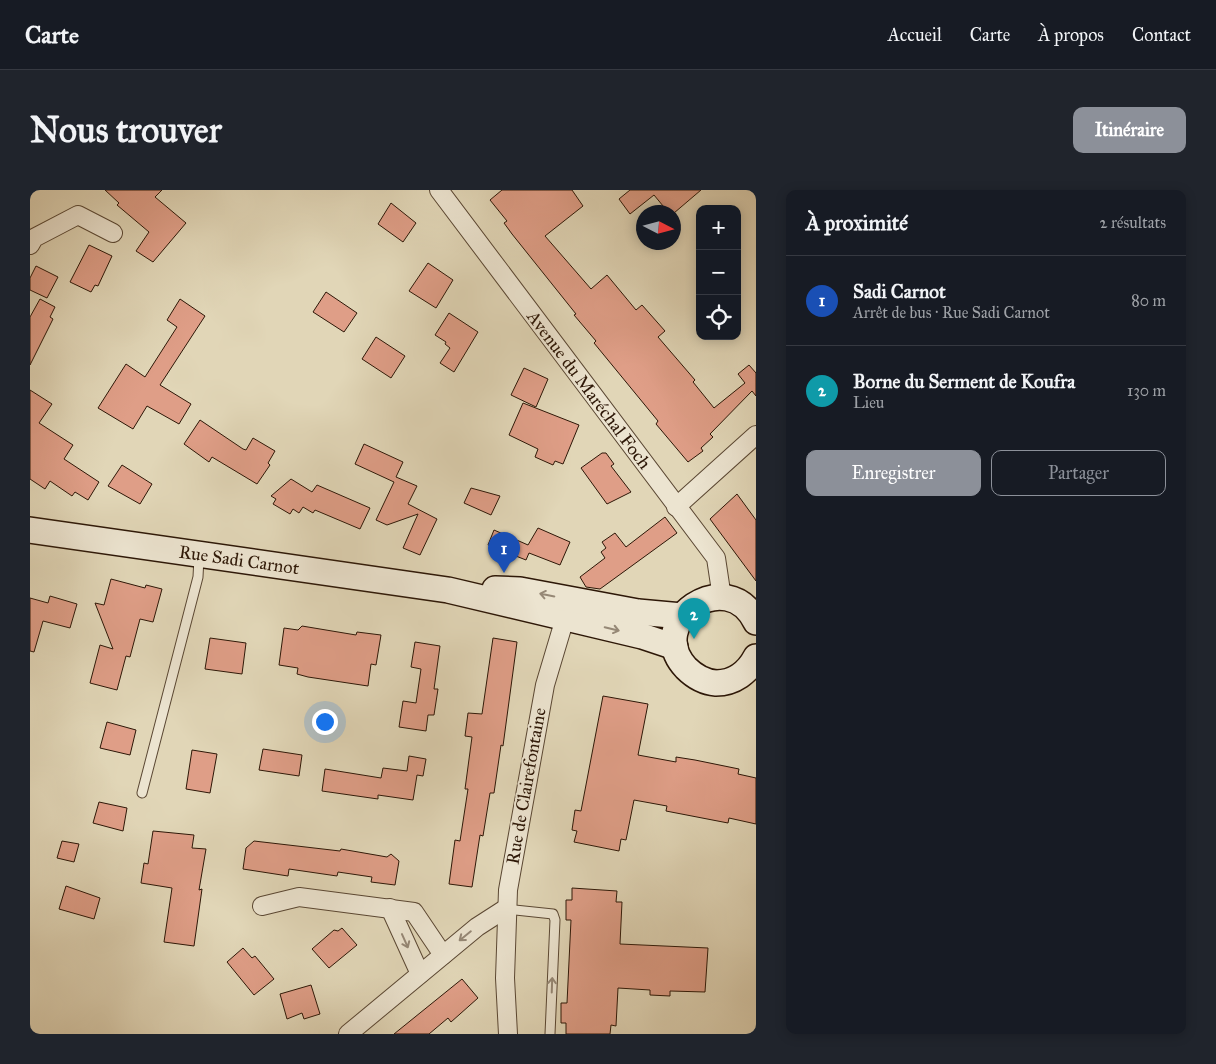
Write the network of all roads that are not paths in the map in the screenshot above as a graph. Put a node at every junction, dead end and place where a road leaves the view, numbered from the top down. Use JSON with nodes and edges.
{"nodes":[{"id":1,"x":438,"y":190,"type":"edge"},
{"id":2,"x":113,"y":233,"type":"dead end"},
{"id":3,"x":30,"y":245,"type":"edge"},
{"id":4,"x":756,"y":436,"type":"edge"},
{"id":5,"x":676,"y":507,"type":"junction"},
{"id":6,"x":30,"y":530,"type":"edge"},
{"id":7,"x":199,"y":554,"type":"junction"},
{"id":8,"x":448,"y":590,"type":"junction"},
{"id":9,"x":722,"y":598,"type":"junction"},
{"id":10,"x":638,"y":612,"type":"junction"},
{"id":11,"x":682,"y":616,"type":"junction"},
{"id":12,"x":565,"y":618,"type":"junction"},
{"id":13,"x":756,"y":622,"type":"edge"},
{"id":14,"x":675,"y":647,"type":"junction"},
{"id":15,"x":754,"y":663,"type":"edge"},
{"id":16,"x":142,"y":793,"type":"dead end"},
{"id":17,"x":262,"y":906,"type":"dead end"},
{"id":18,"x":390,"y":908,"type":"junction"},
{"id":19,"x":506,"y":909,"type":"junction"},
{"id":20,"x":443,"y":955,"type":"junction"},
{"id":21,"x":420,"y":974,"type":"junction"},
{"id":22,"x":348,"y":1034,"type":"edge"},
{"id":23,"x":508,"y":1034,"type":"edge"},
{"id":24,"x":550,"y":1034,"type":"edge"}],
"edges":[{"from":1,"to":5,"type":"street","name":"Avenue du Maréchal Foch"},
{"from":2,"to":3,"type":"street"},
{"from":4,"to":5,"type":"street"},
{"from":5,"to":9,"type":"street","name":"Avenue du Maréchal Foch"},
{"from":6,"to":7,"type":"main road","name":"Rue Sadi Carnot"},
{"from":7,"to":8,"type":"main road","name":"Rue Sadi Carnot"},
{"from":7,"to":16,"type":"lane"},
{"from":10,"to":8,"type":"main road","name":"Rue Sadi Carnot","one_way":true},
{"from":8,"to":12,"type":"main road","name":"Rue Sadi Carnot"},
{"from":9,"to":11,"type":"main road"},
{"from":9,"to":13,"type":"main road"},
{"from":10,"to":11,"type":"main road","name":"Rue Sadi Carnot"},
{"from":10,"to":12,"type":"street"},
{"from":11,"to":14,"type":"main road"},
{"from":12,"to":14,"type":"main road","name":"Rue Sadi Carnot","one_way":true},
{"from":12,"to":19,"type":"street","name":"Rue de Clairefontaine"},
{"from":14,"to":15,"type":"main road"},
{"from":17,"to":18,"type":"street"},
{"from":18,"to":20,"type":"street"},
{"from":18,"to":21,"type":"street","one_way":true},
{"from":19,"to":20,"type":"street","one_way":true},
{"from":19,"to":23,"type":"street","name":"Rue de Clairefontaine"},
{"from":24,"to":19,"type":"lane","one_way":true},
{"from":20,"to":21,"type":"street"},
{"from":21,"to":22,"type":"street"}]}
